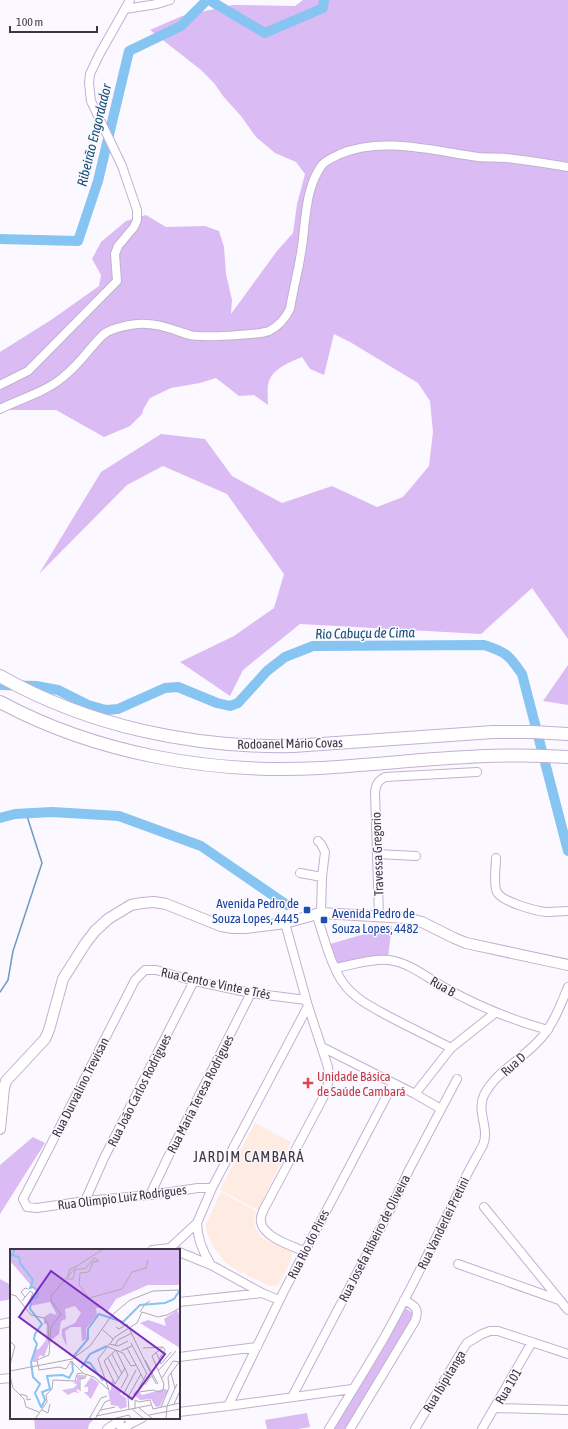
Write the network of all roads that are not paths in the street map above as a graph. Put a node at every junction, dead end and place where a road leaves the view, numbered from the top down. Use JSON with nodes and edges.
{"nodes":[{"id":1,"x":130,"y":0,"type":"edge"},
{"id":2,"x":170,"y":0,"type":"edge"},
{"id":3,"x":124,"y":9,"type":"junction"},
{"id":4,"x":568,"y":167,"type":"edge"},
{"id":5,"x":0,"y":385,"type":"edge"},
{"id":6,"x":0,"y":409,"type":"edge"},
{"id":7,"x":0,"y":676,"type":"edge"},
{"id":8,"x":0,"y":702,"type":"edge"},
{"id":9,"x":568,"y":734,"type":"edge"},
{"id":10,"x":568,"y":757,"type":"edge"},
{"id":11,"x":477,"y":772,"type":"dead end"},
{"id":12,"x":318,"y":841,"type":"dead end"},
{"id":13,"x":377,"y":854,"type":"junction"},
{"id":14,"x":416,"y":856,"type":"dead end"},
{"id":15,"x":496,"y":858,"type":"dead end"},
{"id":16,"x":300,"y":873,"type":"dead end"},
{"id":17,"x":322,"y":877,"type":"junction"},
{"id":18,"x":568,"y":911,"type":"edge"},
{"id":19,"x":318,"y":913,"type":"junction"},
{"id":20,"x":379,"y":917,"type":"junction"},
{"id":21,"x":285,"y":923,"type":"junction"},
{"id":22,"x":568,"y":965,"type":"edge"},
{"id":23,"x":336,"y":968,"type":"junction"},
{"id":24,"x":150,"y":969,"type":"joint"},
{"id":25,"x":194,"y":981,"type":"junction"},
{"id":26,"x":568,"y":987,"type":"edge"},
{"id":27,"x":250,"y":993,"type":"junction"},
{"id":28,"x":307,"y":1003,"type":"junction"},
{"id":29,"x":495,"y":1013,"type":"junction"},
{"id":30,"x":548,"y":1030,"type":"junction"},
{"id":31,"x":322,"y":1047,"type":"junction"},
{"id":32,"x":451,"y":1048,"type":"junction"},
{"id":33,"x":458,"y":1079,"type":"dead end"},
{"id":34,"x":393,"y":1084,"type":"junction"},
{"id":35,"x":415,"y":1094,"type":"junction"},
{"id":36,"x":441,"y":1109,"type":"junction"},
{"id":37,"x":0,"y":1128,"type":"edge"},
{"id":38,"x":482,"y":1147,"type":"joint"},
{"id":39,"x":212,"y":1188,"type":"junction"},
{"id":40,"x":150,"y":1195,"type":"junction"},
{"id":41,"x":85,"y":1201,"type":"junction"},
{"id":42,"x":484,"y":1207,"type":"dead end"},
{"id":43,"x":31,"y":1208,"type":"joint"},
{"id":44,"x":197,"y":1223,"type":"junction"},
{"id":45,"x":172,"y":1249,"type":"edge"},
{"id":46,"x":304,"y":1251,"type":"junction"},
{"id":47,"x":180,"y":1252,"type":"edge"},
{"id":48,"x":458,"y":1264,"type":"dead end"},
{"id":49,"x":211,"y":1265,"type":"junction"},
{"id":50,"x":262,"y":1293,"type":"junction"},
{"id":51,"x":279,"y":1300,"type":"junction"},
{"id":52,"x":404,"y":1300,"type":"junction"},
{"id":53,"x":560,"y":1300,"type":"junction"},
{"id":54,"x":180,"y":1302,"type":"edge"},
{"id":55,"x":568,"y":1310,"type":"edge"},
{"id":56,"x":10,"y":1322,"type":"edge"},
{"id":57,"x":0,"y":1324,"type":"edge"},
{"id":58,"x":532,"y":1342,"type":"junction"},
{"id":59,"x":257,"y":1347,"type":"junction"},
{"id":60,"x":568,"y":1354,"type":"edge"},
{"id":61,"x":180,"y":1357,"type":"edge"},
{"id":62,"x":10,"y":1378,"type":"edge"},
{"id":63,"x":0,"y":1379,"type":"edge"},
{"id":64,"x":352,"y":1389,"type":"junction"},
{"id":65,"x":292,"y":1397,"type":"junction"},
{"id":66,"x":228,"y":1406,"type":"junction"},
{"id":67,"x":495,"y":1408,"type":"junction"},
{"id":68,"x":568,"y":1410,"type":"edge"},
{"id":69,"x":180,"y":1412,"type":"edge"},
{"id":70,"x":140,"y":1419,"type":"edge"},
{"id":71,"x":125,"y":1425,"type":"edge"},
{"id":72,"x":107,"y":1429,"type":"edge"},
{"id":73,"x":329,"y":1429,"type":"edge"},
{"id":74,"x":350,"y":1429,"type":"edge"},
{"id":75,"x":415,"y":1429,"type":"edge"},
{"id":76,"x":482,"y":1429,"type":"edge"}],
"edges":[{"from":1,"to":3,"type":"street"},
{"from":2,"to":3,"type":"street"},
{"from":3,"to":5,"type":"street"},
{"from":4,"to":6,"type":"street"},
{"from":7,"to":9,"type":"highway","name":"Rodoanel Mário Covas"},
{"from":8,"to":10,"type":"highway","name":"Rodoanel Mário Covas"},
{"from":11,"to":13,"type":"street","name":"Travessa Gregorio"},
{"from":12,"to":17,"type":"street"},
{"from":13,"to":14,"type":"street"},
{"from":13,"to":20,"type":"street","name":"Travessa Gregorio"},
{"from":15,"to":18,"type":"street"},
{"from":16,"to":17,"type":"street"},
{"from":17,"to":19,"type":"street"},
{"from":19,"to":20,"type":"main road"},
{"from":19,"to":21,"type":"main road"},
{"from":19,"to":23,"type":"street"},
{"from":20,"to":22,"type":"main road"},
{"from":21,"to":28,"type":"street"},
{"from":21,"to":37,"type":"main road"},
{"from":23,"to":29,"type":"street","name":"Rua B"},
{"from":23,"to":32,"type":"street"},
{"from":24,"to":25,"type":"street","name":"Rua Cento e Vinte e Três"},
{"from":24,"to":43,"type":"street","name":"Rua Durvalino Trevisan"},
{"from":25,"to":27,"type":"street","name":"Rua Cento e Vinte e Três"},
{"from":25,"to":41,"type":"street","name":"Rua João Carlos Rodrigues"},
{"from":26,"to":30,"type":"street","name":"Rua D"},
{"from":27,"to":28,"type":"street","name":"Rua Cento e Vinte e Três"},
{"from":27,"to":40,"type":"street","name":"Rua Maria Teresa Rodrigues"},
{"from":28,"to":31,"type":"street"},
{"from":28,"to":39,"type":"street"},
{"from":29,"to":30,"type":"street","name":"Rua B"},
{"from":29,"to":32,"type":"street"},
{"from":30,"to":38,"type":"street","name":"Rua D"},
{"from":31,"to":34,"type":"street"},
{"from":31,"to":46,"type":"street"},
{"from":32,"to":35,"type":"street"},
{"from":33,"to":36,"type":"street","name":"Rua Josefa Ribeiro de Oliveira"},
{"from":34,"to":35,"type":"street"},
{"from":34,"to":46,"type":"street","name":"Rua Rio do Pires"},
{"from":35,"to":36,"type":"street"},
{"from":36,"to":65,"type":"street","name":"Rua Josefa Ribeiro de Oliveira"},
{"from":38,"to":52,"type":"street","name":"Rua Vanderlei Pretini"},
{"from":39,"to":40,"type":"street","name":"Rua Olimpio Luiz Rodrigues"},
{"from":39,"to":44,"type":"street"},
{"from":40,"to":41,"type":"street","name":"Rua Olimpio Luiz Rodrigues"},
{"from":41,"to":43,"type":"street","name":"Rua Olimpio Luiz Rodrigues"},
{"from":42,"to":53,"type":"street"},
{"from":44,"to":45,"type":"street"},
{"from":44,"to":49,"type":"street"},
{"from":46,"to":51,"type":"street","name":"Rua Rio do Pires"},
{"from":47,"to":49,"type":"street"},
{"from":48,"to":53,"type":"street"},
{"from":49,"to":50,"type":"street"},
{"from":50,"to":51,"type":"street"},
{"from":50,"to":54,"type":"street"},
{"from":51,"to":59,"type":"street","name":"Rua Rio do Pires"},
{"from":52,"to":64,"type":"street","name":"Rua Vanderlei Pretini"},
{"from":52,"to":74,"type":"street"},
{"from":53,"to":55,"type":"street"},
{"from":56,"to":57,"type":"street"},
{"from":58,"to":60,"type":"street","name":"Rua Ibipitanga"},
{"from":58,"to":67,"type":"street","name":"Rua 101"},
{"from":58,"to":75,"type":"street","name":"Rua Ibipitanga"},
{"from":59,"to":61,"type":"street"},
{"from":59,"to":66,"type":"street","name":"Rua Rio do Pires"},
{"from":62,"to":63,"type":"street"},
{"from":64,"to":65,"type":"street"},
{"from":64,"to":73,"type":"street","name":"Rua Vanderlei Pretini"},
{"from":65,"to":66,"type":"street"},
{"from":66,"to":69,"type":"street"},
{"from":67,"to":68,"type":"street"},
{"from":67,"to":76,"type":"street","name":"Rua 101"},
{"from":70,"to":71,"type":"street"},
{"from":71,"to":72,"type":"street"}]}
